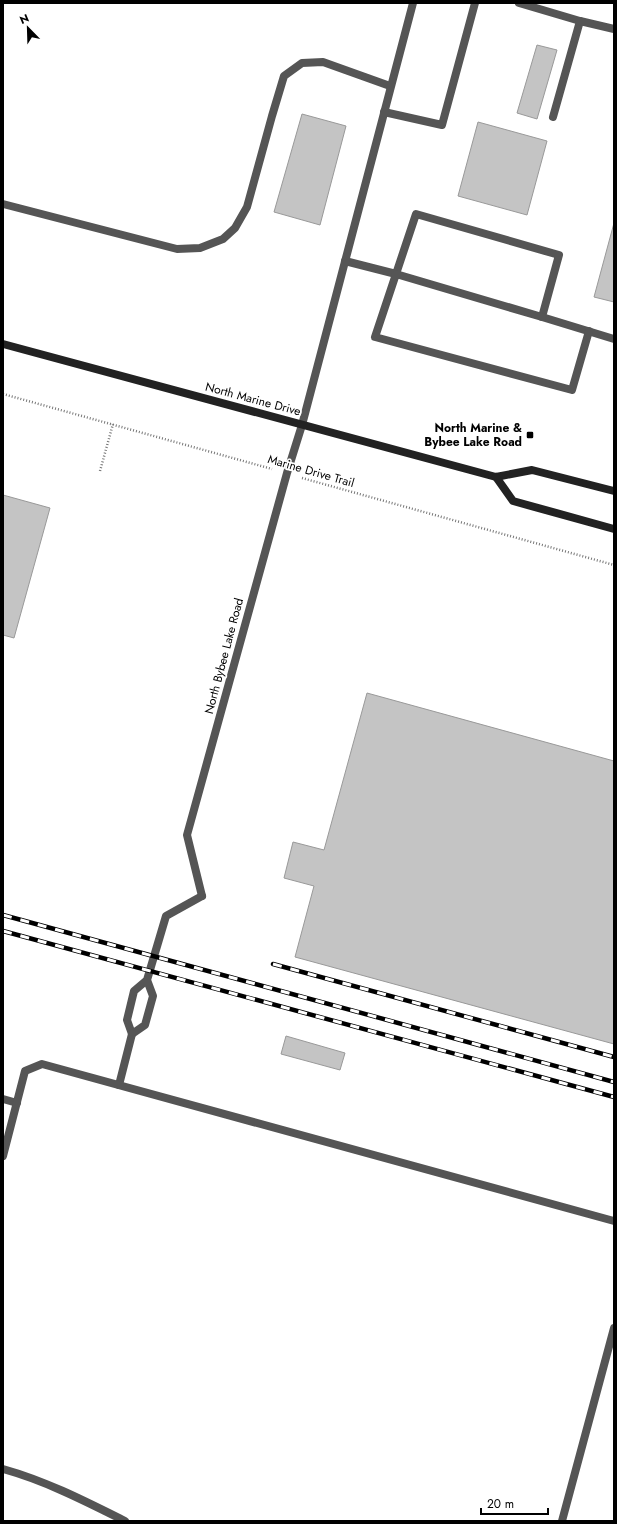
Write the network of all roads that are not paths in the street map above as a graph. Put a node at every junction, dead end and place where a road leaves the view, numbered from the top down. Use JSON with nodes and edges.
{"nodes":[{"id":1,"x":413,"y":3,"type":"edge"},
{"id":2,"x":475,"y":3,"type":"edge"},
{"id":3,"x":519,"y":3,"type":"edge"},
{"id":4,"x":580,"y":20,"type":"junction"},
{"id":5,"x":614,"y":30,"type":"edge"},
{"id":6,"x":390,"y":86,"type":"junction"},
{"id":7,"x":384,"y":112,"type":"junction"},
{"id":8,"x":553,"y":117,"type":"dead end"},
{"id":9,"x":3,"y":204,"type":"edge"},
{"id":10,"x":344,"y":261,"type":"junction"},
{"id":11,"x":396,"y":274,"type":"junction"},
{"id":12,"x":542,"y":317,"type":"junction"},
{"id":13,"x":589,"y":331,"type":"junction"},
{"id":14,"x":614,"y":339,"type":"edge"},
{"id":15,"x":3,"y":344,"type":"edge"},
{"id":16,"x":302,"y":424,"type":"junction"},
{"id":17,"x":496,"y":477,"type":"junction"},
{"id":18,"x":614,"y":491,"type":"edge"},
{"id":19,"x":614,"y":529,"type":"edge"},
{"id":20,"x":147,"y":980,"type":"junction"},
{"id":21,"x":132,"y":1034,"type":"junction"},
{"id":22,"x":119,"y":1085,"type":"junction"},
{"id":23,"x":3,"y":1100,"type":"edge"},
{"id":24,"x":17,"y":1103,"type":"junction"},
{"id":25,"x":3,"y":1156,"type":"edge"},
{"id":26,"x":614,"y":1221,"type":"edge"},
{"id":27,"x":614,"y":1328,"type":"edge"},
{"id":28,"x":3,"y":1469,"type":"edge"},
{"id":29,"x":125,"y":1521,"type":"edge"},
{"id":30,"x":562,"y":1521,"type":"edge"}],
"edges":[{"from":1,"to":6,"type":"street","name":"North Bybee Lake Road"},
{"from":2,"to":7,"type":"street"},
{"from":3,"to":4,"type":"street"},
{"from":4,"to":5,"type":"street"},
{"from":4,"to":8,"type":"street"},
{"from":6,"to":7,"type":"street","name":"North Bybee Lake Road"},
{"from":6,"to":9,"type":"street"},
{"from":7,"to":10,"type":"street","name":"North Bybee Lake Road"},
{"from":10,"to":11,"type":"street"},
{"from":10,"to":16,"type":"street","name":"North Bybee Lake Road"},
{"from":11,"to":12,"type":"street"},
{"from":11,"to":12,"type":"street"},
{"from":11,"to":13,"type":"street"},
{"from":12,"to":13,"type":"street"},
{"from":13,"to":14,"type":"street"},
{"from":15,"to":16,"type":"main road","name":"North Marine Drive"},
{"from":16,"to":17,"type":"main road","name":"North Marine Drive"},
{"from":16,"to":20,"type":"street","name":"North Bybee Lake Road"},
{"from":17,"to":18,"type":"main road","name":"North Marine Drive"},
{"from":17,"to":19,"type":"main road"},
{"from":20,"to":21,"type":"street"},
{"from":20,"to":21,"type":"street"},
{"from":21,"to":22,"type":"street"},
{"from":22,"to":24,"type":"street"},
{"from":22,"to":26,"type":"street"},
{"from":23,"to":24,"type":"street"},
{"from":24,"to":25,"type":"street"},
{"from":27,"to":30,"type":"street"},
{"from":28,"to":29,"type":"street"}]}
